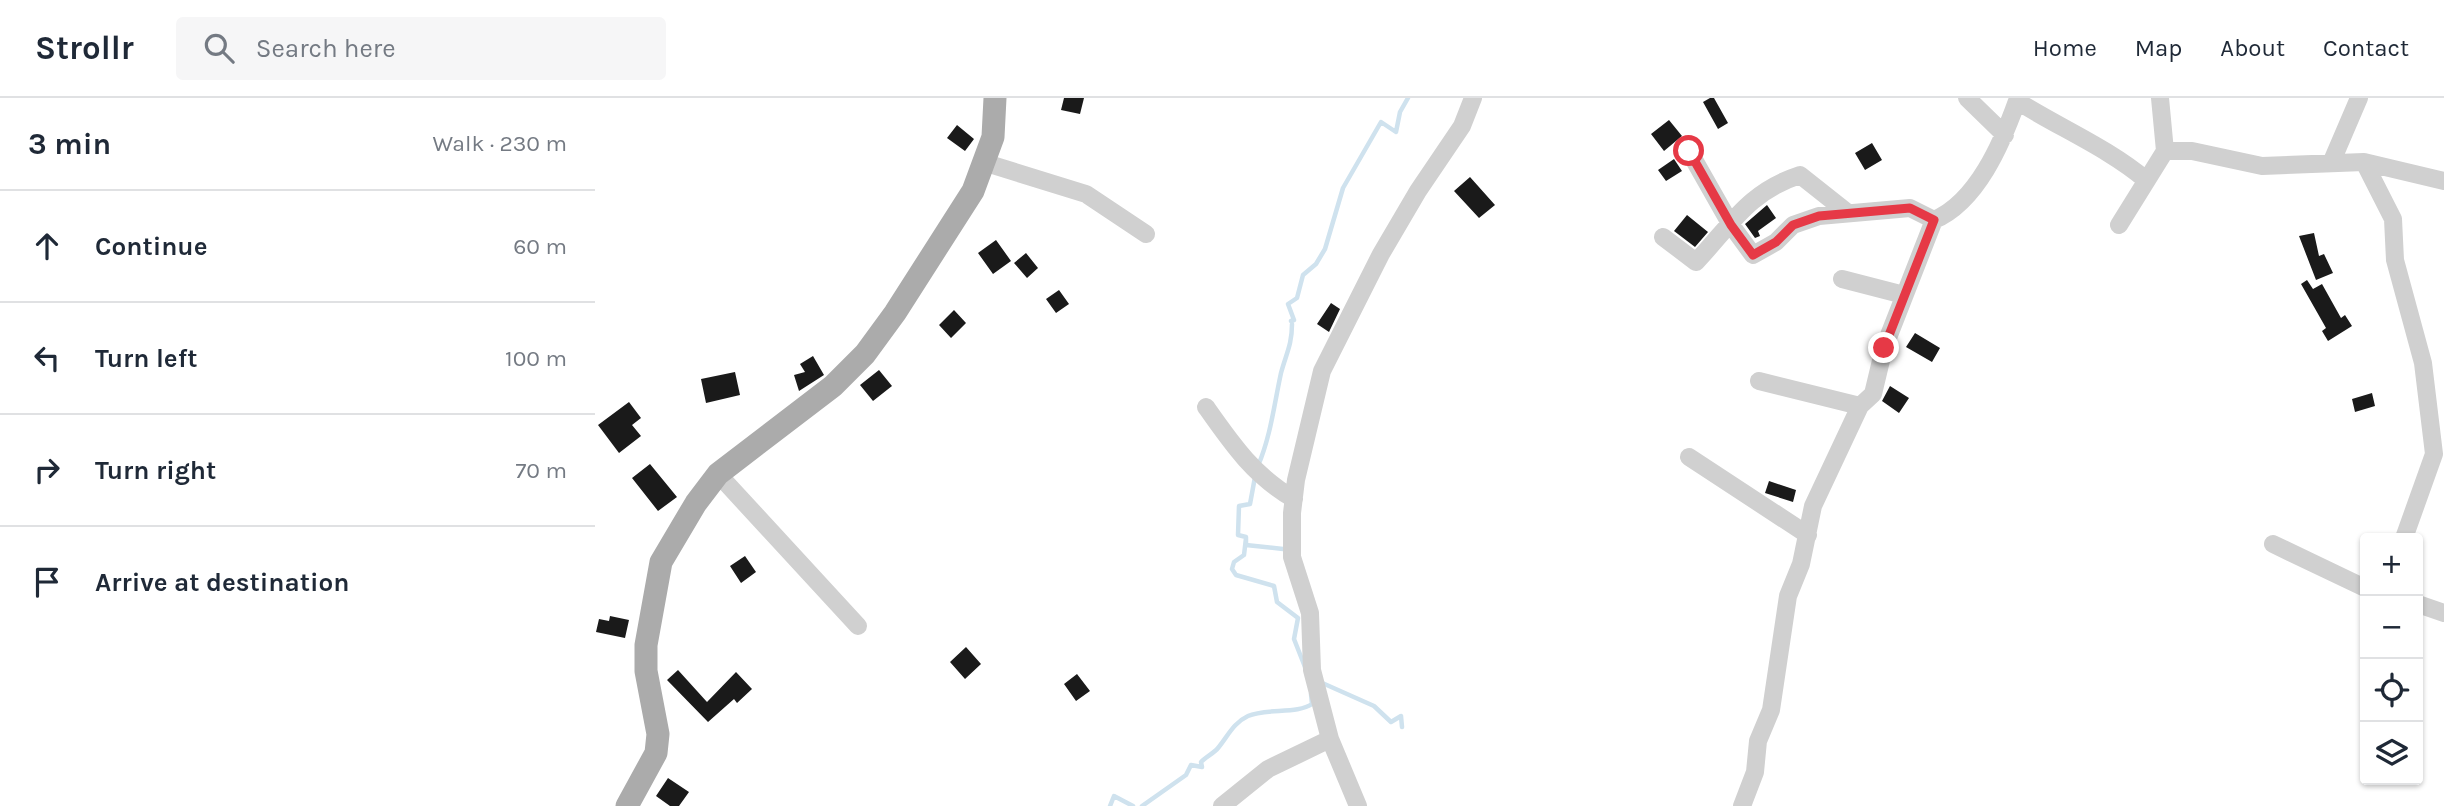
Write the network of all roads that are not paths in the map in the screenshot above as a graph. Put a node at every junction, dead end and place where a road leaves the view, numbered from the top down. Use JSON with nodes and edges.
{"nodes":[{"id":1,"x":995,"y":98,"type":"edge"},
{"id":2,"x":1473,"y":98,"type":"edge"},
{"id":3,"x":1967,"y":98,"type":"edge"},
{"id":4,"x":2160,"y":98,"type":"edge"},
{"id":5,"x":2359,"y":98,"type":"edge"},
{"id":6,"x":2018,"y":99,"type":"edge"},
{"id":7,"x":2005,"y":135,"type":"junction"},
{"id":8,"x":1689,"y":151,"type":"dead end"},
{"id":9,"x":2165,"y":151,"type":"junction"},
{"id":10,"x":2332,"y":161,"type":"junction"},
{"id":11,"x":2364,"y":162,"type":"junction"},
{"id":12,"x":986,"y":163,"type":"junction"},
{"id":13,"x":2146,"y":180,"type":"junction"},
{"id":14,"x":2444,"y":181,"type":"edge"},
{"id":15,"x":1848,"y":213,"type":"junction"},
{"id":16,"x":1934,"y":220,"type":"junction"},
{"id":17,"x":1731,"y":225,"type":"junction"},
{"id":18,"x":2119,"y":225,"type":"dead end"},
{"id":19,"x":1146,"y":234,"type":"dead end"},
{"id":20,"x":1663,"y":237,"type":"dead end"},
{"id":21,"x":1842,"y":279,"type":"dead end"},
{"id":22,"x":1903,"y":295,"type":"junction"},
{"id":23,"x":1759,"y":381,"type":"dead end"},
{"id":24,"x":1860,"y":406,"type":"junction"},
{"id":25,"x":1206,"y":407,"type":"dead end"},
{"id":26,"x":1689,"y":457,"type":"dead end"},
{"id":27,"x":718,"y":474,"type":"junction"},
{"id":28,"x":1294,"y":499,"type":"junction"},
{"id":29,"x":2406,"y":533,"type":"edge"},
{"id":30,"x":1808,"y":535,"type":"junction"},
{"id":31,"x":2273,"y":544,"type":"dead end"},
{"id":32,"x":2360,"y":586,"type":"edge"},
{"id":33,"x":2423,"y":606,"type":"edge"},
{"id":34,"x":2444,"y":613,"type":"edge"},
{"id":35,"x":858,"y":626,"type":"dead end"},
{"id":36,"x":1330,"y":739,"type":"junction"},
{"id":37,"x":627,"y":806,"type":"edge"},
{"id":38,"x":1222,"y":806,"type":"edge"},
{"id":39,"x":1358,"y":806,"type":"edge"},
{"id":40,"x":1742,"y":806,"type":"edge"}],
"edges":[{"from":1,"to":12,"type":"main road"},
{"from":2,"to":28,"type":"street"},
{"from":3,"to":7,"type":"street"},
{"from":4,"to":9,"type":"street"},
{"from":5,"to":10,"type":"street"},
{"from":6,"to":7,"type":"street"},
{"from":6,"to":13,"type":"street"},
{"from":7,"to":16,"type":"street"},
{"from":8,"to":17,"type":"street"},
{"from":9,"to":10,"type":"street"},
{"from":9,"to":13,"type":"street"},
{"from":10,"to":11,"type":"street"},
{"from":11,"to":14,"type":"street"},
{"from":11,"to":29,"type":"street"},
{"from":12,"to":19,"type":"street"},
{"from":12,"to":27,"type":"main road"},
{"from":13,"to":18,"type":"street"},
{"from":15,"to":16,"type":"street"},
{"from":15,"to":17,"type":"street"},
{"from":15,"to":17,"type":"street"},
{"from":16,"to":22,"type":"street"},
{"from":17,"to":20,"type":"street"},
{"from":21,"to":22,"type":"street"},
{"from":22,"to":24,"type":"street"},
{"from":23,"to":24,"type":"street"},
{"from":24,"to":30,"type":"street"},
{"from":25,"to":28,"type":"street"},
{"from":26,"to":30,"type":"street"},
{"from":27,"to":35,"type":"street"},
{"from":27,"to":37,"type":"main road"},
{"from":28,"to":36,"type":"street"},
{"from":30,"to":40,"type":"street"},
{"from":31,"to":32,"type":"street"},
{"from":33,"to":34,"type":"street"},
{"from":36,"to":38,"type":"street"},
{"from":36,"to":39,"type":"street"}]}
